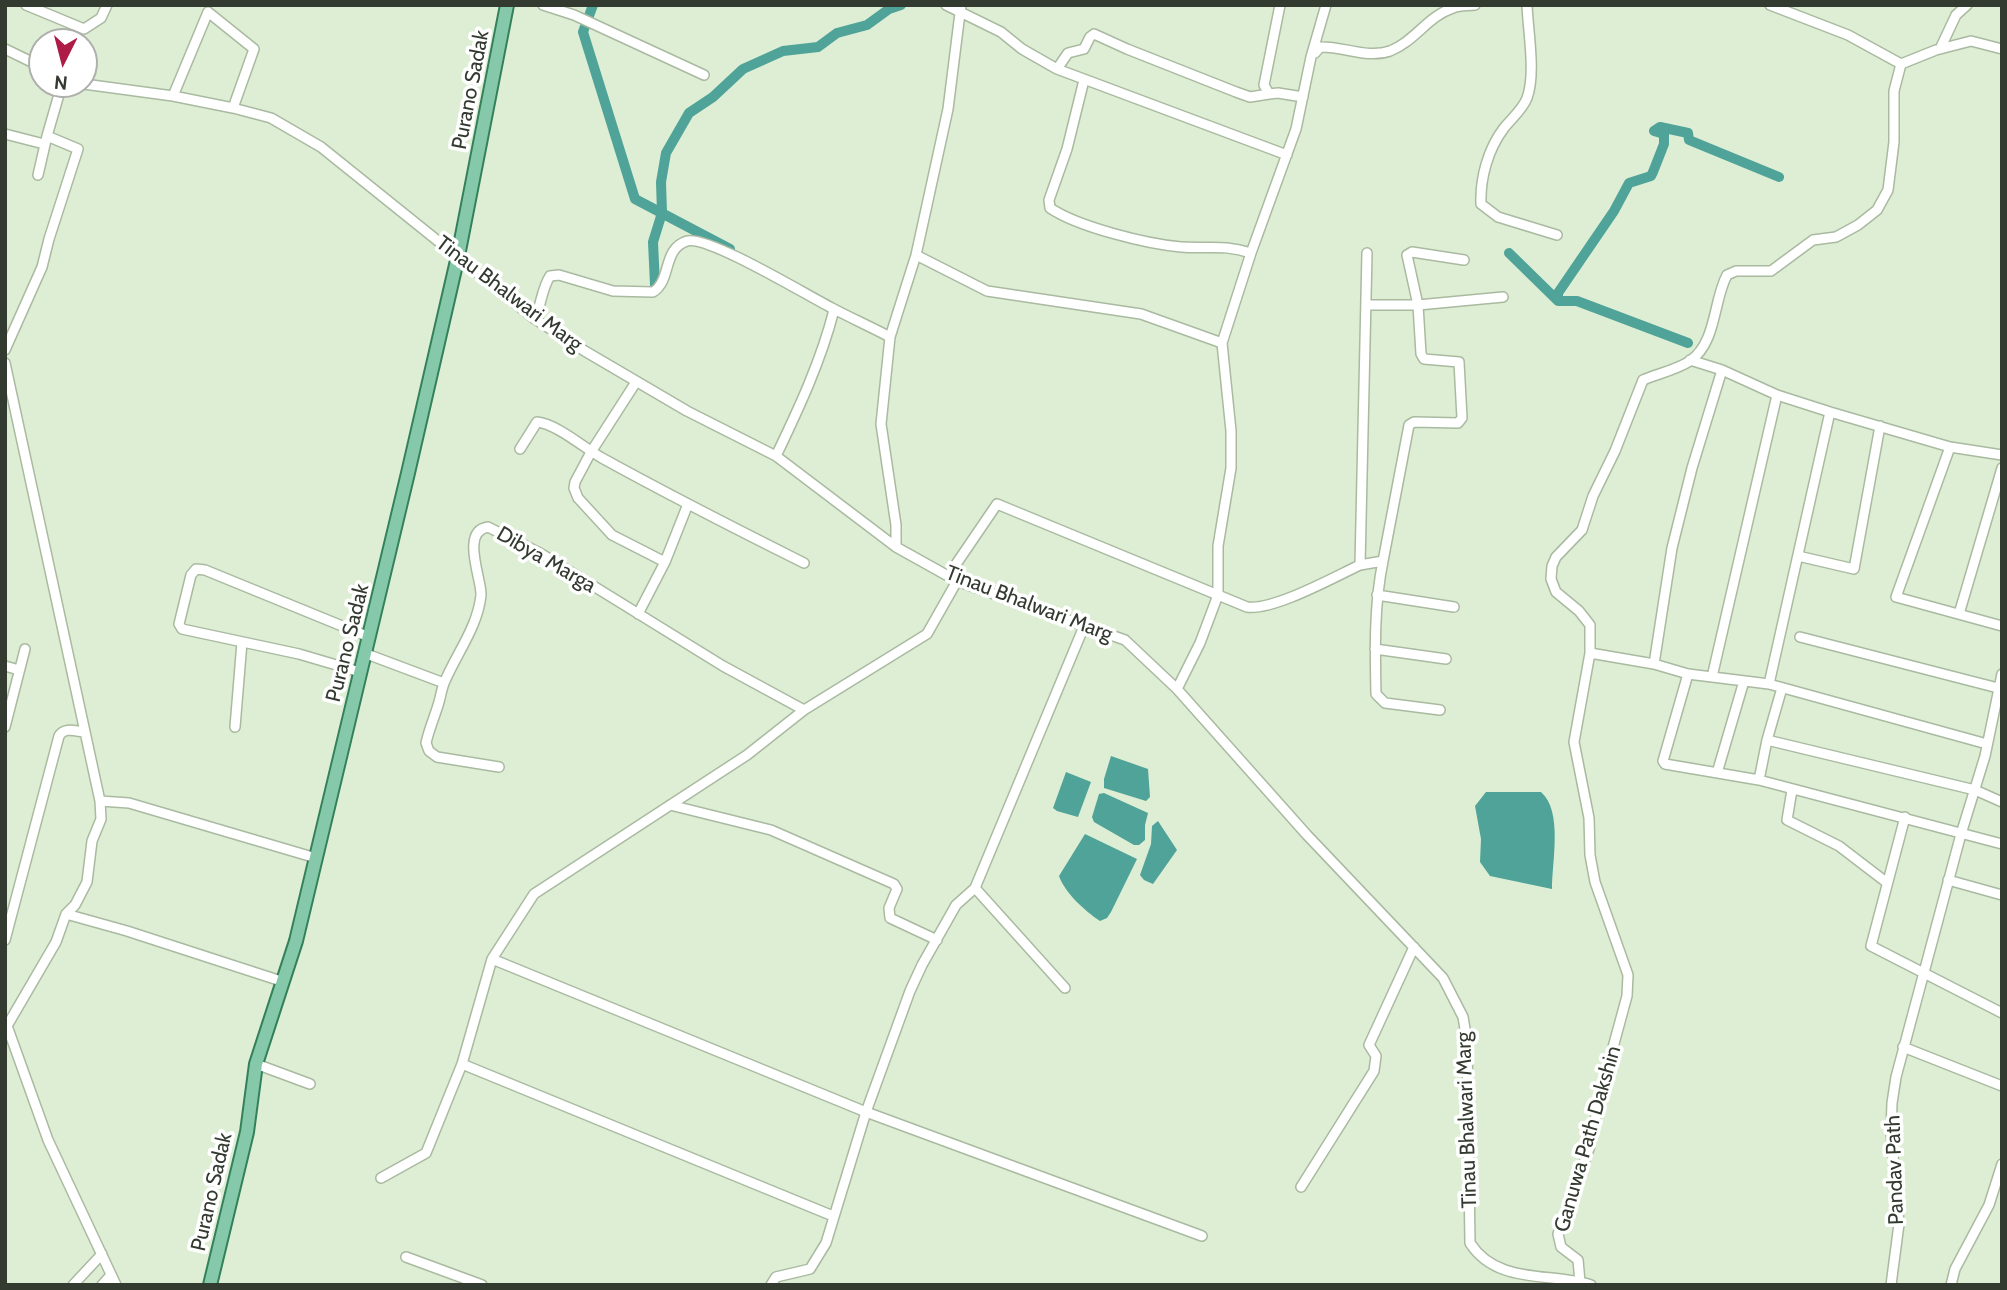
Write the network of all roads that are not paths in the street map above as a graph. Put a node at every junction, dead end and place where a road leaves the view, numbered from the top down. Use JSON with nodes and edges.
{"nodes":[{"id":1,"x":26,"y":5,"type":"edge"},
{"id":2,"x":107,"y":5,"type":"edge"},
{"id":3,"x":507,"y":5,"type":"edge"},
{"id":4,"x":543,"y":5,"type":"edge"},
{"id":5,"x":946,"y":5,"type":"edge"},
{"id":6,"x":1280,"y":5,"type":"edge"},
{"id":7,"x":1326,"y":5,"type":"edge"},
{"id":8,"x":1475,"y":5,"type":"edge"},
{"id":9,"x":1527,"y":5,"type":"edge"},
{"id":10,"x":1770,"y":5,"type":"edge"},
{"id":11,"x":1967,"y":5,"type":"edge"},
{"id":12,"x":960,"y":9,"type":"edge"},
{"id":13,"x":5,"y":49,"type":"edge"},
{"id":14,"x":1940,"y":49,"type":"junction"},
{"id":15,"x":2002,"y":49,"type":"edge"},
{"id":16,"x":1311,"y":57,"type":"junction"},
{"id":17,"x":28,"y":60,"type":"edge"},
{"id":18,"x":1901,"y":65,"type":"junction"},
{"id":19,"x":1057,"y":69,"type":"junction"},
{"id":20,"x":704,"y":75,"type":"dead end"},
{"id":21,"x":1084,"y":80,"type":"junction"},
{"id":22,"x":98,"y":86,"type":"edge"},
{"id":23,"x":1269,"y":94,"type":"junction"},
{"id":24,"x":173,"y":96,"type":"junction"},
{"id":25,"x":1303,"y":97,"type":"junction"},
{"id":26,"x":58,"y":98,"type":"edge"},
{"id":27,"x":233,"y":108,"type":"junction"},
{"id":28,"x":5,"y":134,"type":"edge"},
{"id":29,"x":46,"y":140,"type":"junction"},
{"id":30,"x":1287,"y":155,"type":"junction"},
{"id":31,"x":38,"y":175,"type":"dead end"},
{"id":32,"x":1557,"y":235,"type":"dead end"},
{"id":33,"x":1251,"y":253,"type":"junction"},
{"id":34,"x":1367,"y":253,"type":"dead end"},
{"id":35,"x":916,"y":255,"type":"junction"},
{"id":36,"x":458,"y":256,"type":"junction"},
{"id":37,"x":1464,"y":260,"type":"dead end"},
{"id":38,"x":1503,"y":297,"type":"dead end"},
{"id":39,"x":1366,"y":305,"type":"junction"},
{"id":40,"x":1418,"y":305,"type":"junction"},
{"id":41,"x":834,"y":310,"type":"junction"},
{"id":42,"x":535,"y":319,"type":"junction"},
{"id":43,"x":890,"y":337,"type":"junction"},
{"id":44,"x":1222,"y":343,"type":"junction"},
{"id":45,"x":5,"y":350,"type":"edge"},
{"id":46,"x":1690,"y":360,"type":"junction"},
{"id":47,"x":5,"y":363,"type":"edge"},
{"id":48,"x":1722,"y":370,"type":"junction"},
{"id":49,"x":636,"y":382,"type":"junction"},
{"id":50,"x":1777,"y":396,"type":"junction"},
{"id":51,"x":1830,"y":412,"type":"junction"},
{"id":52,"x":1880,"y":426,"type":"junction"},
{"id":53,"x":1950,"y":447,"type":"junction"},
{"id":54,"x":520,"y":449,"type":"dead end"},
{"id":55,"x":591,"y":452,"type":"junction"},
{"id":56,"x":776,"y":456,"type":"junction"},
{"id":57,"x":2002,"y":456,"type":"edge"},
{"id":58,"x":2002,"y":467,"type":"edge"},
{"id":59,"x":688,"y":504,"type":"junction"},
{"id":60,"x":896,"y":547,"type":"junction"},
{"id":61,"x":1798,"y":556,"type":"junction"},
{"id":62,"x":1383,"y":561,"type":"junction"},
{"id":63,"x":665,"y":562,"type":"junction"},
{"id":64,"x":804,"y":563,"type":"dead end"},
{"id":65,"x":1360,"y":565,"type":"junction"},
{"id":66,"x":953,"y":578,"type":"junction"},
{"id":67,"x":1218,"y":595,"type":"junction"},
{"id":68,"x":1377,"y":595,"type":"junction"},
{"id":69,"x":1454,"y":607,"type":"dead end"},
{"id":70,"x":638,"y":614,"type":"junction"},
{"id":71,"x":1958,"y":614,"type":"junction"},
{"id":72,"x":1085,"y":624,"type":"junction"},
{"id":73,"x":2002,"y":625,"type":"edge"},
{"id":74,"x":369,"y":637,"type":"junction"},
{"id":75,"x":1800,"y":637,"type":"dead end"},
{"id":76,"x":242,"y":642,"type":"junction"},
{"id":77,"x":25,"y":649,"type":"dead end"},
{"id":78,"x":1376,"y":649,"type":"junction"},
{"id":79,"x":364,"y":653,"type":"junction"},
{"id":80,"x":1590,"y":653,"type":"junction"},
{"id":81,"x":1447,"y":659,"type":"dead end"},
{"id":82,"x":1654,"y":664,"type":"junction"},
{"id":83,"x":5,"y":666,"type":"edge"},
{"id":84,"x":19,"y":670,"type":"junction"},
{"id":85,"x":360,"y":672,"type":"junction"},
{"id":86,"x":1688,"y":674,"type":"junction"},
{"id":87,"x":2002,"y":674,"type":"edge"},
{"id":88,"x":1712,"y":677,"type":"junction"},
{"id":89,"x":1744,"y":681,"type":"junction"},
{"id":90,"x":444,"y":683,"type":"junction"},
{"id":91,"x":1769,"y":684,"type":"junction"},
{"id":92,"x":1177,"y":688,"type":"junction"},
{"id":93,"x":1782,"y":688,"type":"junction"},
{"id":94,"x":1998,"y":688,"type":"junction"},
{"id":95,"x":804,"y":710,"type":"junction"},
{"id":96,"x":1440,"y":710,"type":"dead end"},
{"id":97,"x":5,"y":725,"type":"edge"},
{"id":98,"x":235,"y":727,"type":"dead end"},
{"id":99,"x":84,"y":732,"type":"junction"},
{"id":100,"x":1767,"y":740,"type":"junction"},
{"id":101,"x":1987,"y":744,"type":"junction"},
{"id":102,"x":499,"y":767,"type":"dead end"},
{"id":103,"x":1717,"y":773,"type":"junction"},
{"id":104,"x":1759,"y":780,"type":"junction"},
{"id":105,"x":1792,"y":790,"type":"junction"},
{"id":106,"x":1975,"y":790,"type":"junction"},
{"id":107,"x":100,"y":801,"type":"junction"},
{"id":108,"x":2002,"y":802,"type":"edge"},
{"id":109,"x":670,"y":805,"type":"junction"},
{"id":110,"x":1905,"y":817,"type":"junction"},
{"id":111,"x":1961,"y":834,"type":"junction"},
{"id":112,"x":2002,"y":844,"type":"edge"},
{"id":113,"x":316,"y":858,"type":"junction"},
{"id":114,"x":1948,"y":880,"type":"junction"},
{"id":115,"x":1886,"y":881,"type":"junction"},
{"id":116,"x":975,"y":888,"type":"junction"},
{"id":117,"x":2002,"y":895,"type":"edge"},
{"id":118,"x":66,"y":914,"type":"junction"},
{"id":119,"x":5,"y":940,"type":"edge"},
{"id":120,"x":937,"y":940,"type":"junction"},
{"id":121,"x":1414,"y":947,"type":"junction"},
{"id":122,"x":492,"y":959,"type":"junction"},
{"id":123,"x":1924,"y":975,"type":"junction"},
{"id":124,"x":281,"y":981,"type":"junction"},
{"id":125,"x":1065,"y":988,"type":"dead end"},
{"id":126,"x":2002,"y":1013,"type":"edge"},
{"id":127,"x":6,"y":1024,"type":"edge"},
{"id":128,"x":1903,"y":1047,"type":"junction"},
{"id":129,"x":256,"y":1064,"type":"junction"},
{"id":130,"x":462,"y":1064,"type":"junction"},
{"id":131,"x":310,"y":1083,"type":"dead end"},
{"id":132,"x":2002,"y":1086,"type":"edge"},
{"id":133,"x":866,"y":1112,"type":"junction"},
{"id":134,"x":2002,"y":1164,"type":"edge"},
{"id":135,"x":381,"y":1178,"type":"dead end"},
{"id":136,"x":1301,"y":1187,"type":"dead end"},
{"id":137,"x":833,"y":1216,"type":"junction"},
{"id":138,"x":1202,"y":1236,"type":"dead end"},
{"id":139,"x":102,"y":1254,"type":"junction"},
{"id":140,"x":406,"y":1257,"type":"dead end"},
{"id":141,"x":111,"y":1275,"type":"junction"},
{"id":142,"x":1525,"y":1280,"type":"edge"},
{"id":143,"x":1580,"y":1282,"type":"junction"},
{"id":144,"x":73,"y":1285,"type":"edge"},
{"id":145,"x":102,"y":1285,"type":"edge"},
{"id":146,"x":116,"y":1285,"type":"edge"},
{"id":147,"x":210,"y":1285,"type":"edge"},
{"id":148,"x":482,"y":1285,"type":"edge"},
{"id":149,"x":771,"y":1285,"type":"edge"},
{"id":150,"x":1591,"y":1285,"type":"edge"},
{"id":151,"x":1891,"y":1285,"type":"edge"},
{"id":152,"x":1951,"y":1285,"type":"edge"}],
"edges":[{"from":1,"to":2,"type":"street"},
{"from":3,"to":36,"type":"main road","name":"Purano Sadak"},
{"from":4,"to":20,"type":"street"},
{"from":5,"to":12,"type":"street"},
{"from":6,"to":23,"type":"street"},
{"from":7,"to":16,"type":"street"},
{"from":8,"to":16,"type":"street"},
{"from":9,"to":32,"type":"street"},
{"from":10,"to":18,"type":"street"},
{"from":11,"to":14,"type":"street"},
{"from":12,"to":19,"type":"street"},
{"from":12,"to":35,"type":"street"},
{"from":13,"to":17,"type":"street"},
{"from":14,"to":15,"type":"street"},
{"from":14,"to":18,"type":"street"},
{"from":16,"to":25,"type":"street"},
{"from":18,"to":46,"type":"street"},
{"from":19,"to":21,"type":"street"},
{"from":19,"to":23,"type":"street"},
{"from":21,"to":30,"type":"street"},
{"from":21,"to":33,"type":"street"},
{"from":22,"to":24,"type":"street","name":"Tinau Bhalwari Marg"},
{"from":23,"to":25,"type":"street"},
{"from":24,"to":27,"type":"street","name":"Tinau Bhalwari Marg"},
{"from":24,"to":27,"type":"street"},
{"from":25,"to":30,"type":"street"},
{"from":26,"to":29,"type":"street"},
{"from":27,"to":36,"type":"street","name":"Tinau Bhalwari Marg"},
{"from":28,"to":29,"type":"street"},
{"from":29,"to":31,"type":"street"},
{"from":29,"to":45,"type":"street"},
{"from":30,"to":33,"type":"street"},
{"from":33,"to":44,"type":"street"},
{"from":34,"to":39,"type":"street"},
{"from":35,"to":43,"type":"street"},
{"from":35,"to":44,"type":"street"},
{"from":36,"to":42,"type":"street","name":"Tinau Bhalwari Marg"},
{"from":36,"to":74,"type":"main road","name":"Purano Sadak"},
{"from":37,"to":40,"type":"street"},
{"from":38,"to":40,"type":"street"},
{"from":39,"to":40,"type":"street"},
{"from":39,"to":65,"type":"street"},
{"from":40,"to":62,"type":"street"},
{"from":41,"to":42,"type":"street"},
{"from":41,"to":43,"type":"street"},
{"from":41,"to":56,"type":"street"},
{"from":42,"to":49,"type":"street","name":"Tinau Bhalwari Marg"},
{"from":43,"to":60,"type":"street"},
{"from":44,"to":67,"type":"street"},
{"from":46,"to":48,"type":"street"},
{"from":46,"to":80,"type":"street","name":"Ganuwa Path Dakshin"},
{"from":47,"to":99,"type":"street"},
{"from":48,"to":50,"type":"street"},
{"from":48,"to":82,"type":"street"},
{"from":49,"to":55,"type":"street"},
{"from":49,"to":56,"type":"street","name":"Tinau Bhalwari Marg"},
{"from":50,"to":51,"type":"street"},
{"from":50,"to":88,"type":"street"},
{"from":51,"to":52,"type":"street"},
{"from":51,"to":61,"type":"street"},
{"from":52,"to":53,"type":"street"},
{"from":52,"to":61,"type":"street"},
{"from":53,"to":57,"type":"street"},
{"from":53,"to":71,"type":"street"},
{"from":54,"to":55,"type":"street"},
{"from":55,"to":59,"type":"street"},
{"from":55,"to":63,"type":"street"},
{"from":56,"to":60,"type":"street","name":"Tinau Bhalwari Marg"},
{"from":58,"to":71,"type":"street"},
{"from":59,"to":63,"type":"street"},
{"from":59,"to":64,"type":"street"},
{"from":60,"to":66,"type":"street","name":"Tinau Bhalwari Marg"},
{"from":61,"to":91,"type":"street"},
{"from":62,"to":65,"type":"street"},
{"from":62,"to":68,"type":"street"},
{"from":63,"to":70,"type":"street"},
{"from":65,"to":67,"type":"street"},
{"from":66,"to":67,"type":"street"},
{"from":66,"to":72,"type":"street","name":"Tinau Bhalwari Marg"},
{"from":66,"to":95,"type":"street"},
{"from":67,"to":92,"type":"street"},
{"from":68,"to":69,"type":"street"},
{"from":68,"to":78,"type":"street"},
{"from":70,"to":90,"type":"street","name":"Dibya Marga"},
{"from":70,"to":95,"type":"street","name":"Dibya Marga"},
{"from":71,"to":73,"type":"street"},
{"from":72,"to":92,"type":"street","name":"Tinau Bhalwari Marg"},
{"from":72,"to":116,"type":"street"},
{"from":74,"to":76,"type":"street"},
{"from":74,"to":79,"type":"main road","name":"Purano Sadak"},
{"from":75,"to":94,"type":"street"},
{"from":76,"to":85,"type":"street"},
{"from":76,"to":98,"type":"street"},
{"from":77,"to":84,"type":"street"},
{"from":78,"to":81,"type":"street"},
{"from":78,"to":96,"type":"street"},
{"from":79,"to":85,"type":"main road","name":"Purano Sadak"},
{"from":79,"to":90,"type":"street"},
{"from":80,"to":82,"type":"street"},
{"from":80,"to":143,"type":"street","name":"Ganuwa Path Dakshin"},
{"from":82,"to":86,"type":"street"},
{"from":83,"to":84,"type":"street"},
{"from":84,"to":97,"type":"street"},
{"from":85,"to":113,"type":"main road","name":"Purano Sadak"},
{"from":86,"to":88,"type":"street"},
{"from":86,"to":103,"type":"street"},
{"from":87,"to":94,"type":"street","name":"Pandav Path"},
{"from":88,"to":89,"type":"street"},
{"from":89,"to":91,"type":"street"},
{"from":89,"to":103,"type":"street"},
{"from":90,"to":102,"type":"street","name":"Dibya Marga"},
{"from":91,"to":93,"type":"street"},
{"from":92,"to":121,"type":"street","name":"Tinau Bhalwari Marg"},
{"from":93,"to":100,"type":"street"},
{"from":93,"to":101,"type":"street"},
{"from":94,"to":101,"type":"street","name":"Pandav Path"},
{"from":95,"to":109,"type":"street"},
{"from":99,"to":107,"type":"street"},
{"from":99,"to":119,"type":"street"},
{"from":100,"to":104,"type":"street"},
{"from":100,"to":106,"type":"street"},
{"from":101,"to":106,"type":"street","name":"Pandav Path"},
{"from":103,"to":104,"type":"street"},
{"from":104,"to":105,"type":"street"},
{"from":105,"to":110,"type":"street"},
{"from":105,"to":115,"type":"street"},
{"from":106,"to":108,"type":"street"},
{"from":106,"to":111,"type":"street","name":"Pandav Path"},
{"from":107,"to":113,"type":"street"},
{"from":107,"to":118,"type":"street"},
{"from":109,"to":120,"type":"street"},
{"from":109,"to":122,"type":"street"},
{"from":110,"to":111,"type":"street"},
{"from":110,"to":115,"type":"street"},
{"from":111,"to":112,"type":"street"},
{"from":111,"to":114,"type":"street","name":"Pandav Path"},
{"from":113,"to":124,"type":"main road","name":"Purano Sadak"},
{"from":114,"to":117,"type":"street"},
{"from":114,"to":123,"type":"street","name":"Pandav Path"},
{"from":115,"to":123,"type":"street"},
{"from":116,"to":120,"type":"street"},
{"from":116,"to":125,"type":"street"},
{"from":118,"to":124,"type":"street"},
{"from":118,"to":127,"type":"street"},
{"from":120,"to":133,"type":"street"},
{"from":121,"to":136,"type":"street"},
{"from":121,"to":142,"type":"street","name":"Tinau Bhalwari Marg"},
{"from":122,"to":130,"type":"street"},
{"from":122,"to":133,"type":"street"},
{"from":123,"to":126,"type":"street"},
{"from":123,"to":128,"type":"street","name":"Pandav Path"},
{"from":124,"to":129,"type":"main road","name":"Purano Sadak"},
{"from":127,"to":139,"type":"street"},
{"from":128,"to":132,"type":"street"},
{"from":128,"to":151,"type":"street","name":"Pandav Path"},
{"from":129,"to":131,"type":"street"},
{"from":129,"to":147,"type":"main road","name":"Purano Sadak"},
{"from":130,"to":135,"type":"street"},
{"from":130,"to":137,"type":"street"},
{"from":133,"to":137,"type":"street"},
{"from":133,"to":138,"type":"street"},
{"from":134,"to":152,"type":"street"},
{"from":137,"to":149,"type":"street"},
{"from":139,"to":141,"type":"street"},
{"from":139,"to":144,"type":"street"},
{"from":140,"to":148,"type":"street"},
{"from":141,"to":145,"type":"street"},
{"from":141,"to":146,"type":"street"},
{"from":142,"to":143,"type":"street","name":"Tinau Bhalwari Marg"},
{"from":143,"to":150,"type":"street","name":"Tinau Bhalwari Marg"}]}
